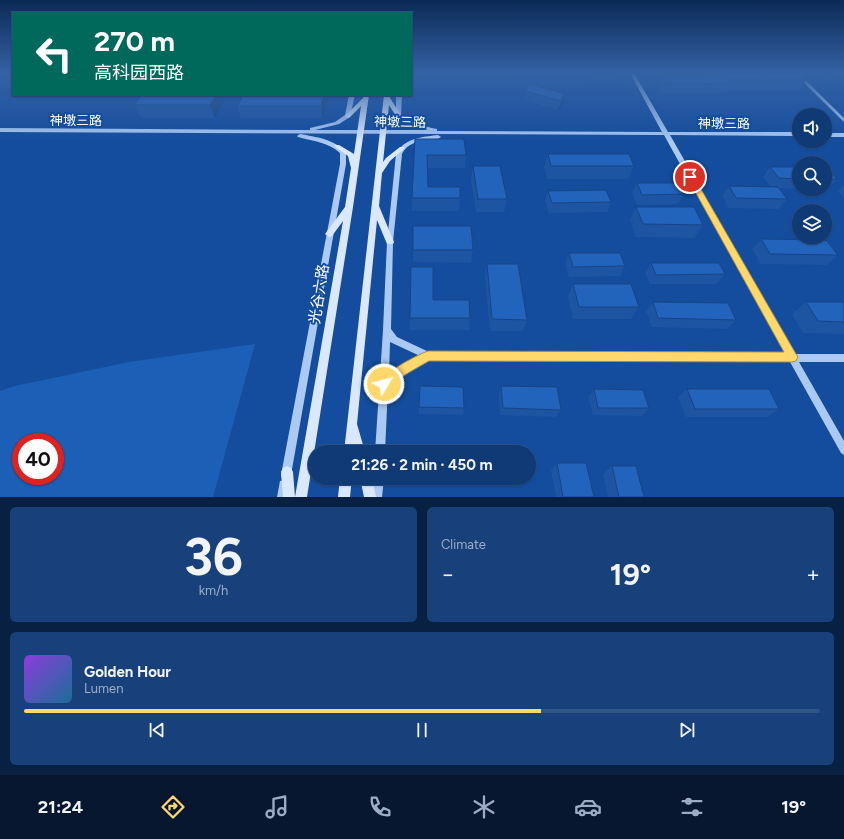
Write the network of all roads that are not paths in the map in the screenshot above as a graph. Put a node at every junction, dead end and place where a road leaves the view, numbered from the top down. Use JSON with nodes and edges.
{"nodes":[{"id":1,"x":352,"y":96,"type":"edge"},
{"id":2,"x":366,"y":96,"type":"edge"},
{"id":3,"x":399,"y":96,"type":"edge"},
{"id":4,"x":645,"y":96,"type":"edge"},
{"id":5,"x":820,"y":96,"type":"edge"},
{"id":6,"x":387,"y":97,"type":"edge"},
{"id":7,"x":398,"y":115,"type":"junction"},
{"id":8,"x":348,"y":116,"type":"junction"},
{"id":9,"x":844,"y":120,"type":"edge"},
{"id":10,"x":0,"y":130,"type":"edge"},
{"id":11,"x":281,"y":132,"type":"junction"},
{"id":12,"x":360,"y":132,"type":"junction"},
{"id":13,"x":384,"y":133,"type":"junction"},
{"id":14,"x":464,"y":134,"type":"junction"},
{"id":15,"x":666,"y":134,"type":"junction"},
{"id":16,"x":792,"y":134,"type":"edge"},
{"id":17,"x":832,"y":135,"type":"edge"},
{"id":18,"x":844,"y":135,"type":"edge"},
{"id":19,"x":337,"y":146,"type":"junction"},
{"id":20,"x":402,"y":148,"type":"junction"},
{"id":21,"x":355,"y":170,"type":"junction"},
{"id":22,"x":380,"y":172,"type":"junction"},
{"id":23,"x":375,"y":205,"type":"junction"},
{"id":24,"x":349,"y":207,"type":"junction"},
{"id":25,"x":329,"y":234,"type":"junction"},
{"id":26,"x":390,"y":242,"type":"junction"},
{"id":27,"x":387,"y":330,"type":"junction"},
{"id":28,"x":428,"y":356,"type":"junction"},
{"id":29,"x":792,"y":357,"type":"junction"},
{"id":30,"x":844,"y":358,"type":"edge"},
{"id":31,"x":384,"y":384,"type":"junction"},
{"id":32,"x":352,"y":420,"type":"junction"},
{"id":33,"x":350,"y":445,"type":"edge"},
{"id":34,"x":358,"y":445,"type":"edge"},
{"id":35,"x":380,"y":445,"type":"edge"},
{"id":36,"x":844,"y":450,"type":"edge"},
{"id":37,"x":287,"y":472,"type":"junction"},
{"id":38,"x":345,"y":485,"type":"edge"},
{"id":39,"x":367,"y":485,"type":"edge"},
{"id":40,"x":379,"y":485,"type":"edge"},
{"id":41,"x":282,"y":497,"type":"edge"},
{"id":42,"x":289,"y":497,"type":"edge"},
{"id":43,"x":301,"y":497,"type":"edge"},
{"id":44,"x":344,"y":497,"type":"edge"},
{"id":45,"x":370,"y":497,"type":"edge"},
{"id":46,"x":378,"y":497,"type":"edge"}],
"edges":[{"from":1,"to":8,"type":"street"},
{"from":2,"to":8,"type":"main road"},
{"from":2,"to":12,"type":"main road","name":"光谷六路"},
{"from":3,"to":7,"type":"street"},
{"from":4,"to":15,"type":"street"},
{"from":5,"to":9,"type":"street"},
{"from":6,"to":7,"type":"main road"},
{"from":6,"to":13,"type":"main road"},
{"from":7,"to":14,"type":"street"},
{"from":8,"to":11,"type":"street"},
{"from":10,"to":11,"type":"street","name":"神墩三路"},
{"from":11,"to":12,"type":"street","name":"神墩三路"},
{"from":11,"to":19,"type":"street"},
{"from":12,"to":13,"type":"street","name":"神墩三路"},
{"from":12,"to":21,"type":"main road","name":"光谷六路"},
{"from":13,"to":14,"type":"street","name":"神墩三路"},
{"from":13,"to":22,"type":"main road"},
{"from":14,"to":15,"type":"street","name":"神墩三路"},
{"from":14,"to":20,"type":"street"},
{"from":15,"to":16,"type":"street","name":"神墩三路"},
{"from":15,"to":29,"type":"street"},
{"from":17,"to":18,"type":"street"},
{"from":19,"to":21,"type":"main road"},
{"from":19,"to":25,"type":"street"},
{"from":20,"to":22,"type":"main road"},
{"from":20,"to":26,"type":"street"},
{"from":21,"to":24,"type":"main road","name":"光谷六路"},
{"from":22,"to":23,"type":"main road"},
{"from":23,"to":26,"type":"main road"},
{"from":23,"to":32,"type":"main road"},
{"from":24,"to":25,"type":"main road"},
{"from":24,"to":43,"type":"main road","name":"光谷六路"},
{"from":25,"to":37,"type":"street"},
{"from":26,"to":27,"type":"street"},
{"from":27,"to":28,"type":"street"},
{"from":27,"to":31,"type":"street"},
{"from":28,"to":29,"type":"street"},
{"from":28,"to":31,"type":"street"},
{"from":29,"to":30,"type":"street"},
{"from":29,"to":36,"type":"street"},
{"from":31,"to":35,"type":"street"},
{"from":32,"to":33,"type":"main road"},
{"from":32,"to":34,"type":"main road"},
{"from":37,"to":41,"type":"street"},
{"from":37,"to":42,"type":"main road"},
{"from":38,"to":44,"type":"main road"},
{"from":39,"to":45,"type":"main road"},
{"from":40,"to":46,"type":"street"}]}
